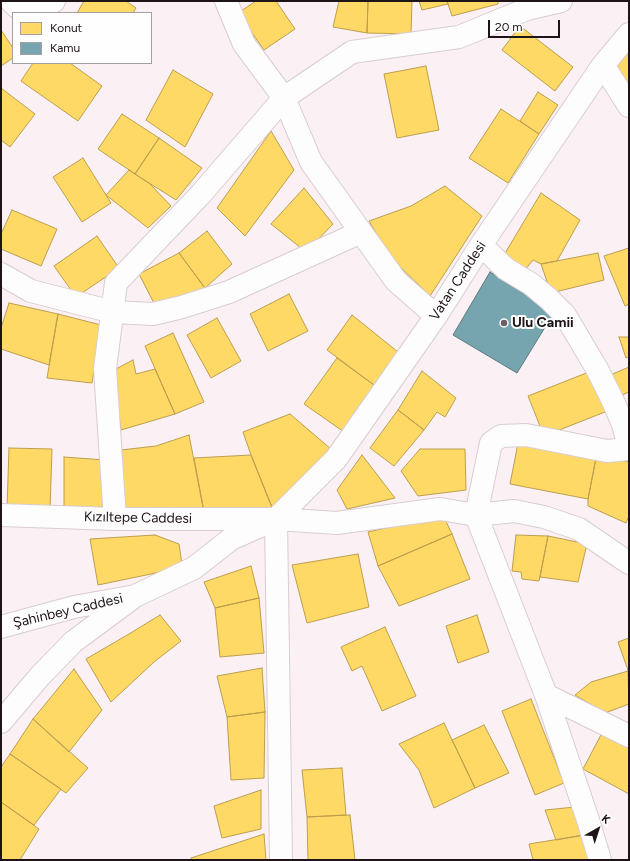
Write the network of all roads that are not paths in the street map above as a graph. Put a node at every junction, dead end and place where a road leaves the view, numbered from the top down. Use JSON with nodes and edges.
{"nodes":[{"id":1,"x":11,"y":1,"type":"edge"},
{"id":2,"x":54,"y":1,"type":"edge"},
{"id":3,"x":226,"y":1,"type":"edge"},
{"id":4,"x":560,"y":1,"type":"edge"},
{"id":5,"x":629,"y":34,"type":"edge"},
{"id":6,"x":603,"y":65,"type":"junction"},
{"id":7,"x":284,"y":98,"type":"junction"},
{"id":8,"x":629,"y":106,"type":"edge"},
{"id":9,"x":361,"y":232,"type":"junction"},
{"id":10,"x":481,"y":245,"type":"junction"},
{"id":11,"x":1,"y":274,"type":"edge"},
{"id":12,"x":113,"y":312,"type":"junction"},
{"id":13,"x":436,"y":316,"type":"junction"},
{"id":14,"x":629,"y":448,"type":"edge"},
{"id":15,"x":1,"y":515,"type":"edge"},
{"id":16,"x":476,"y":515,"type":"junction"},
{"id":17,"x":115,"y":519,"type":"junction"},
{"id":18,"x":276,"y":519,"type":"junction"},
{"id":19,"x":629,"y":563,"type":"edge"},
{"id":20,"x":135,"y":596,"type":"junction"},
{"id":21,"x":1,"y":627,"type":"edge"},
{"id":22,"x":546,"y":695,"type":"junction"},
{"id":23,"x":1,"y":722,"type":"edge"},
{"id":24,"x":629,"y":736,"type":"edge"},
{"id":25,"x":281,"y":860,"type":"edge"},
{"id":26,"x":600,"y":860,"type":"edge"}],
"edges":[{"from":1,"to":2,"type":"street"},
{"from":3,"to":7,"type":"street"},
{"from":4,"to":7,"type":"street"},
{"from":5,"to":6,"type":"street","name":"Vatan Caddesi"},
{"from":6,"to":8,"type":"street"},
{"from":6,"to":10,"type":"street","name":"Vatan Caddesi"},
{"from":7,"to":9,"type":"street"},
{"from":7,"to":12,"type":"street"},
{"from":9,"to":12,"type":"street"},
{"from":9,"to":13,"type":"street"},
{"from":10,"to":13,"type":"street","name":"Vatan Caddesi"},
{"from":10,"to":14,"type":"street"},
{"from":11,"to":12,"type":"street"},
{"from":12,"to":17,"type":"street"},
{"from":13,"to":18,"type":"street","name":"Vatan Caddesi"},
{"from":14,"to":16,"type":"street"},
{"from":15,"to":17,"type":"street","name":"Kızıltepe Caddesi"},
{"from":16,"to":18,"type":"street","name":"Kızıltepe Caddesi"},
{"from":16,"to":19,"type":"street","name":"Kızıltepe Caddesi"},
{"from":16,"to":22,"type":"street"},
{"from":17,"to":18,"type":"street","name":"Kızıltepe Caddesi"},
{"from":18,"to":20,"type":"street"},
{"from":18,"to":25,"type":"street"},
{"from":20,"to":21,"type":"street","name":"Şahinbey Caddesi"},
{"from":20,"to":23,"type":"street"},
{"from":22,"to":24,"type":"street"},
{"from":22,"to":26,"type":"street"}]}
